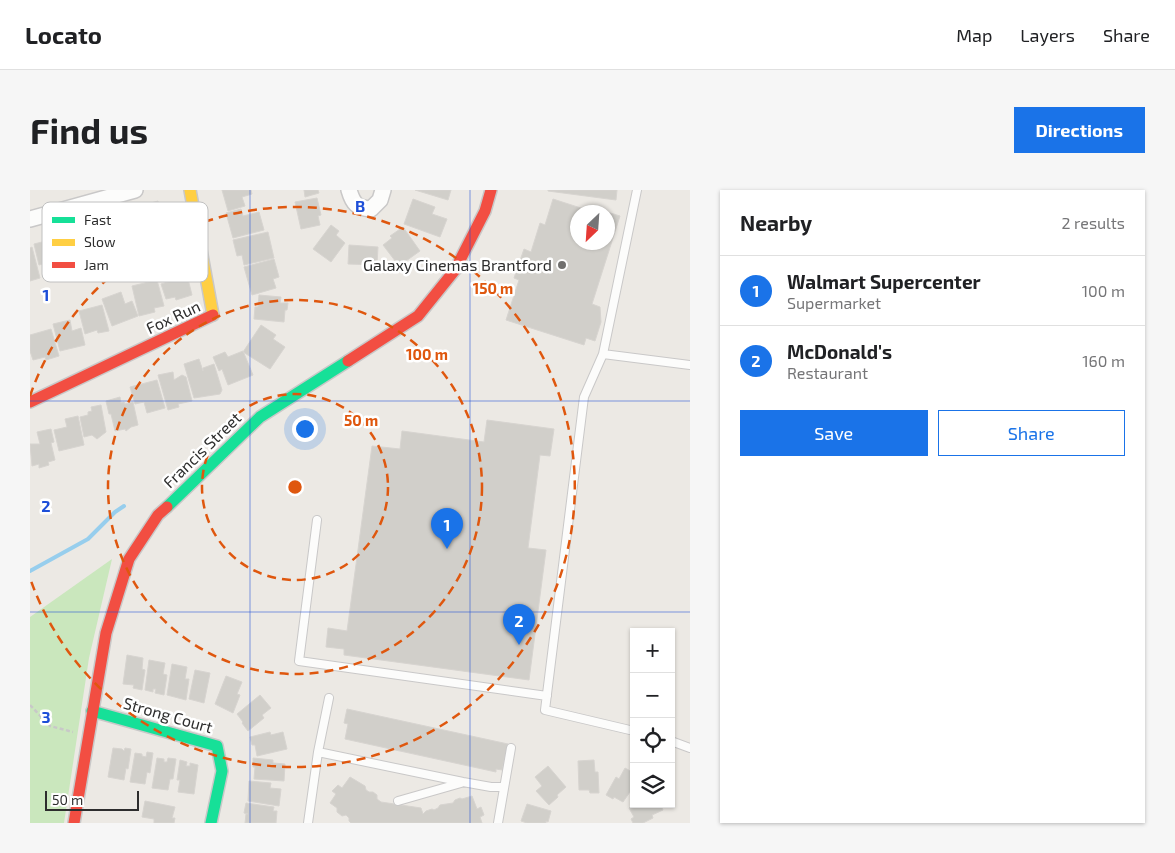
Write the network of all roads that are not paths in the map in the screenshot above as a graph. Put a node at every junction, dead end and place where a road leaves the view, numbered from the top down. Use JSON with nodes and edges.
{"nodes":[{"id":1,"x":135,"y":190,"type":"edge"},
{"id":2,"x":349,"y":190,"type":"edge"},
{"id":3,"x":383,"y":190,"type":"edge"},
{"id":4,"x":491,"y":190,"type":"edge"},
{"id":5,"x":637,"y":190,"type":"edge"},
{"id":6,"x":92,"y":202,"type":"edge"},
{"id":7,"x":207,"y":282,"type":"edge"},
{"id":8,"x":603,"y":354,"type":"junction"},
{"id":9,"x":690,"y":365,"type":"edge"},
{"id":10,"x":30,"y":402,"type":"edge"},
{"id":11,"x":317,"y":520,"type":"dead end"},
{"id":12,"x":547,"y":696,"type":"junction"},
{"id":13,"x":329,"y":698,"type":"dead end"},
{"id":14,"x":92,"y":711,"type":"junction"},
{"id":15,"x":630,"y":730,"type":"edge"},
{"id":16,"x":675,"y":742,"type":"edge"},
{"id":17,"x":511,"y":748,"type":"dead end"},
{"id":18,"x":690,"y":748,"type":"edge"},
{"id":19,"x":318,"y":752,"type":"junction"},
{"id":20,"x":463,"y":782,"type":"junction"},
{"id":21,"x":503,"y":787,"type":"junction"},
{"id":22,"x":398,"y":800,"type":"dead end"},
{"id":23,"x":74,"y":823,"type":"edge"},
{"id":24,"x":211,"y":823,"type":"edge"},
{"id":25,"x":308,"y":823,"type":"edge"},
{"id":26,"x":498,"y":823,"type":"edge"}],
"edges":[{"from":1,"to":6,"type":"street"},
{"from":2,"to":3,"type":"street"},
{"from":4,"to":14,"type":"street","name":"Francis Street"},
{"from":5,"to":8,"type":"lane"},
{"from":7,"to":10,"type":"street","name":"Fox Run"},
{"from":8,"to":9,"type":"lane"},
{"from":8,"to":12,"type":"lane"},
{"from":11,"to":12,"type":"lane"},
{"from":12,"to":15,"type":"lane"},
{"from":13,"to":19,"type":"lane"},
{"from":14,"to":23,"type":"street","name":"Francis Street"},
{"from":14,"to":24,"type":"street","name":"Strong Court"},
{"from":16,"to":18,"type":"lane"},
{"from":17,"to":21,"type":"lane"},
{"from":19,"to":20,"type":"lane"},
{"from":19,"to":25,"type":"lane"},
{"from":20,"to":21,"type":"lane"},
{"from":20,"to":22,"type":"lane"},
{"from":21,"to":26,"type":"lane"}]}
